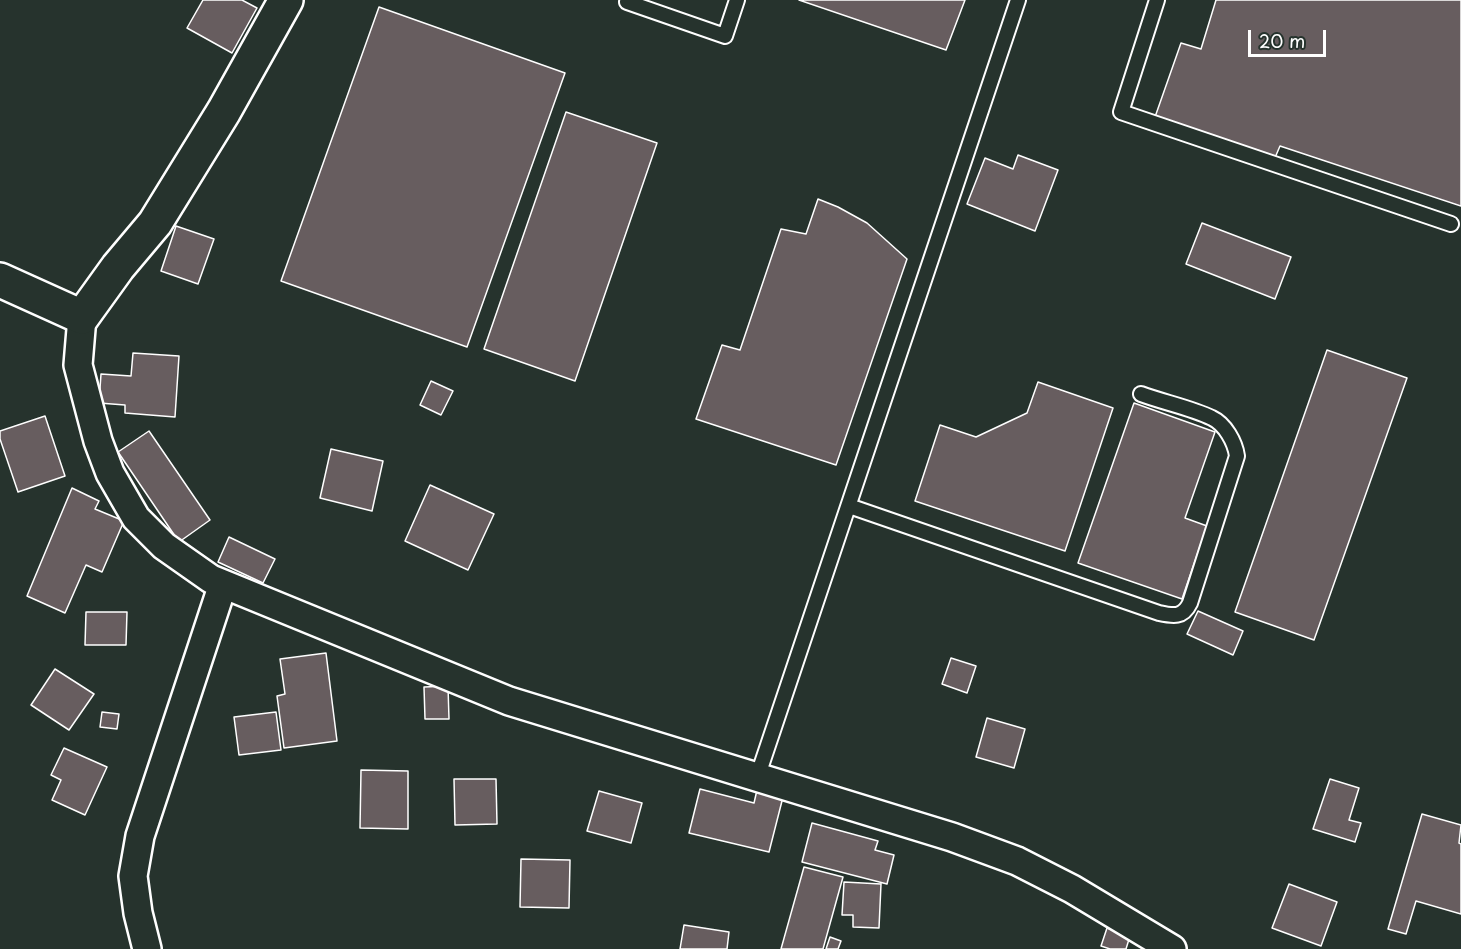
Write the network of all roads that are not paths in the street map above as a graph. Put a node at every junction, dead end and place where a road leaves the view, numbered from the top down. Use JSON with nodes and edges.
{"nodes":[{"id":1,"x":286,"y":0,"type":"edge"},
{"id":2,"x":737,"y":0,"type":"edge"},
{"id":3,"x":1018,"y":0,"type":"edge"},
{"id":4,"x":1157,"y":0,"type":"edge"},
{"id":5,"x":627,"y":2,"type":"dead end"},
{"id":6,"x":1451,"y":224,"type":"dead end"},
{"id":7,"x":0,"y":280,"type":"edge"},
{"id":8,"x":82,"y":317,"type":"junction"},
{"id":9,"x":1141,"y":394,"type":"dead end"},
{"id":10,"x":849,"y":506,"type":"junction"},
{"id":11,"x":223,"y":584,"type":"junction"},
{"id":12,"x":757,"y":778,"type":"junction"},
{"id":13,"x":147,"y":949,"type":"edge"},
{"id":14,"x":1172,"y":949,"type":"edge"}],
"edges":[{"from":1,"to":8,"type":"street"},
{"from":2,"to":5,"type":"lane"},
{"from":3,"to":10,"type":"lane"},
{"from":4,"to":6,"type":"lane"},
{"from":7,"to":8,"type":"street"},
{"from":8,"to":11,"type":"street"},
{"from":9,"to":10,"type":"lane"},
{"from":10,"to":12,"type":"lane"},
{"from":11,"to":12,"type":"street"},
{"from":11,"to":13,"type":"street"},
{"from":12,"to":14,"type":"street"}]}
